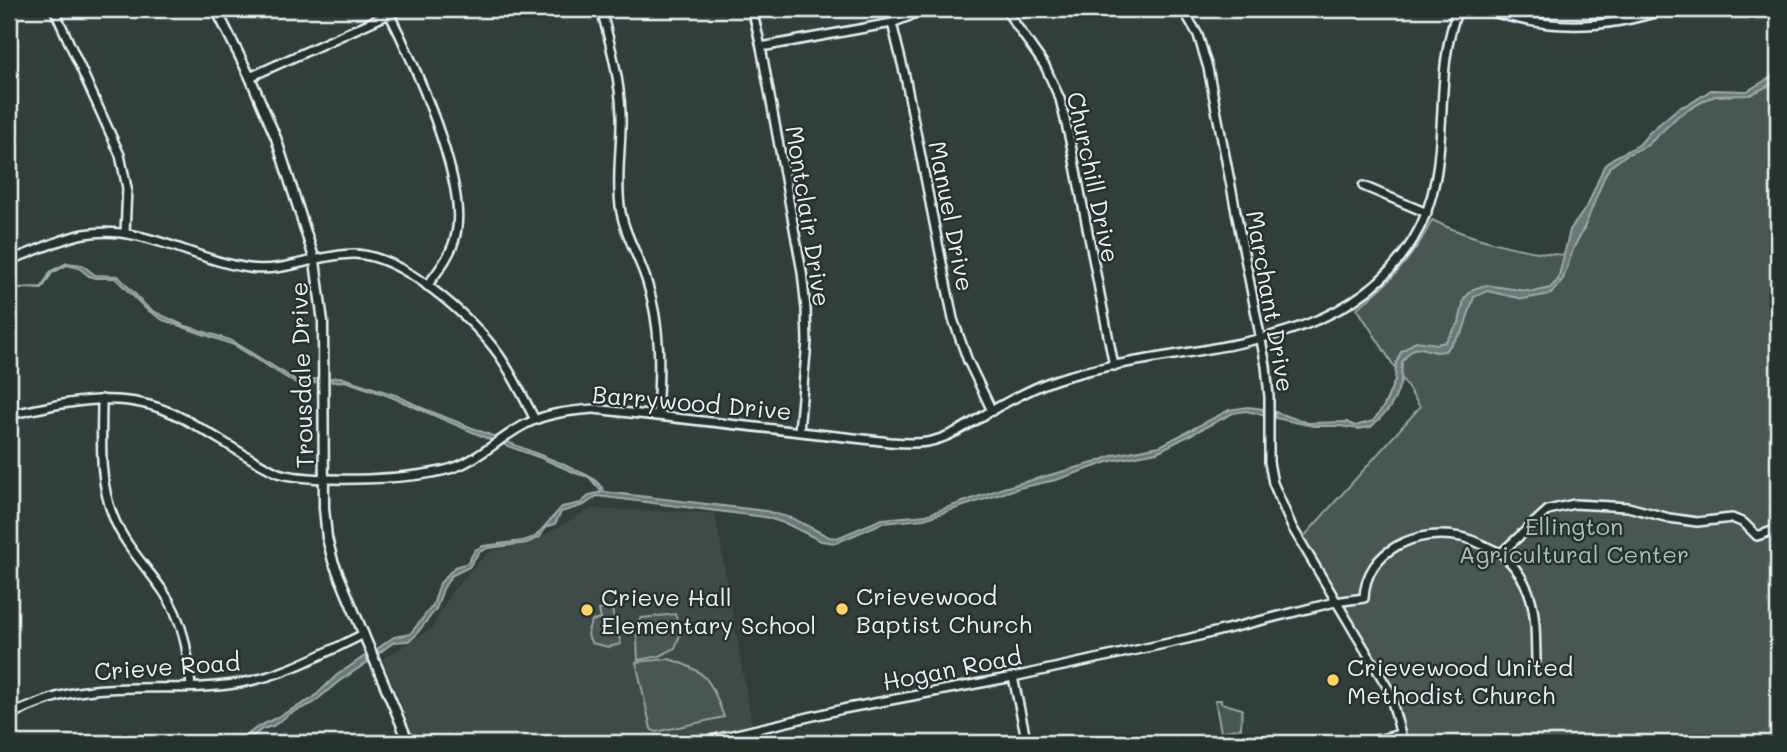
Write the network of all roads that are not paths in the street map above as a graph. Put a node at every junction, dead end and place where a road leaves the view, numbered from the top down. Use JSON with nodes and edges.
{"nodes":[{"id":1,"x":54,"y":9,"type":"edge"},
{"id":2,"x":216,"y":9,"type":"edge"},
{"id":3,"x":400,"y":9,"type":"edge"},
{"id":4,"x":601,"y":9,"type":"edge"},
{"id":5,"x":752,"y":9,"type":"edge"},
{"id":6,"x":928,"y":9,"type":"edge"},
{"id":7,"x":1005,"y":9,"type":"edge"},
{"id":8,"x":1183,"y":9,"type":"edge"},
{"id":9,"x":1458,"y":9,"type":"edge"},
{"id":10,"x":1485,"y":9,"type":"edge"},
{"id":11,"x":1666,"y":9,"type":"edge"},
{"id":12,"x":388,"y":11,"type":"edge"},
{"id":13,"x":892,"y":23,"type":"junction"},
{"id":14,"x":761,"y":47,"type":"junction"},
{"id":15,"x":250,"y":77,"type":"junction"},
{"id":16,"x":1363,"y":186,"type":"dead end"},
{"id":17,"x":1427,"y":213,"type":"junction"},
{"id":18,"x":125,"y":233,"type":"junction"},
{"id":19,"x":9,"y":260,"type":"edge"},
{"id":20,"x":315,"y":261,"type":"junction"},
{"id":21,"x":427,"y":286,"type":"junction"},
{"id":22,"x":1261,"y":338,"type":"junction"},
{"id":23,"x":1114,"y":366,"type":"junction"},
{"id":24,"x":102,"y":399,"type":"junction"},
{"id":25,"x":992,"y":411,"type":"junction"},
{"id":26,"x":9,"y":415,"type":"edge"},
{"id":27,"x":657,"y":415,"type":"junction"},
{"id":28,"x":535,"y":420,"type":"junction"},
{"id":29,"x":799,"y":431,"type":"junction"},
{"id":30,"x":324,"y":478,"type":"junction"},
{"id":31,"x":1778,"y":529,"type":"edge"},
{"id":32,"x":1501,"y":553,"type":"junction"},
{"id":33,"x":1335,"y":602,"type":"junction"},
{"id":34,"x":364,"y":634,"type":"junction"},
{"id":35,"x":1536,"y":660,"type":"dead end"},
{"id":36,"x":1013,"y":677,"type":"junction"},
{"id":37,"x":191,"y":687,"type":"junction"},
{"id":38,"x":9,"y":715,"type":"edge"},
{"id":39,"x":1400,"y":734,"type":"junction"},
{"id":40,"x":409,"y":743,"type":"edge"},
{"id":41,"x":698,"y":743,"type":"edge"},
{"id":42,"x":1027,"y":743,"type":"edge"},
{"id":43,"x":1366,"y":743,"type":"edge"},
{"id":44,"x":1402,"y":743,"type":"edge"}],
"edges":[{"from":1,"to":18,"type":"street"},
{"from":2,"to":15,"type":"street","name":"Trousdale Drive"},
{"from":3,"to":12,"type":"street"},
{"from":4,"to":27,"type":"street"},
{"from":5,"to":14,"type":"street","name":"Montclair Drive"},
{"from":6,"to":13,"type":"street"},
{"from":7,"to":23,"type":"street","name":"Churchill Drive"},
{"from":8,"to":22,"type":"street","name":"Marchant Drive"},
{"from":9,"to":17,"type":"street","name":"Barrywood Drive"},
{"from":10,"to":11,"type":"street"},
{"from":12,"to":15,"type":"street"},
{"from":12,"to":21,"type":"street"},
{"from":13,"to":14,"type":"street"},
{"from":13,"to":25,"type":"street","name":"Manuel Drive"},
{"from":14,"to":29,"type":"street","name":"Montclair Drive"},
{"from":15,"to":20,"type":"street","name":"Trousdale Drive"},
{"from":16,"to":17,"type":"street"},
{"from":17,"to":22,"type":"street","name":"Barrywood Drive"},
{"from":18,"to":19,"type":"street"},
{"from":18,"to":20,"type":"street"},
{"from":20,"to":21,"type":"street"},
{"from":20,"to":30,"type":"street","name":"Trousdale Drive"},
{"from":21,"to":28,"type":"street"},
{"from":22,"to":23,"type":"street","name":"Barrywood Drive"},
{"from":22,"to":33,"type":"street","name":"Marchant Drive"},
{"from":23,"to":25,"type":"street","name":"Barrywood Drive"},
{"from":24,"to":26,"type":"street","name":"Barrywood Drive"},
{"from":24,"to":30,"type":"street","name":"Barrywood Drive"},
{"from":24,"to":37,"type":"street"},
{"from":25,"to":29,"type":"street","name":"Barrywood Drive"},
{"from":27,"to":28,"type":"street","name":"Barrywood Drive"},
{"from":27,"to":29,"type":"street","name":"Barrywood Drive"},
{"from":28,"to":30,"type":"street","name":"Barrywood Drive"},
{"from":30,"to":34,"type":"street","name":"Trousdale Drive"},
{"from":31,"to":32,"type":"street"},
{"from":32,"to":33,"type":"street","name":"Hogan Road"},
{"from":32,"to":35,"type":"street"},
{"from":33,"to":36,"type":"street","name":"Hogan Road"},
{"from":33,"to":39,"type":"street","name":"Marchant Drive"},
{"from":34,"to":37,"type":"street","name":"Crieve Road"},
{"from":34,"to":40,"type":"street","name":"Trousdale Drive"},
{"from":36,"to":41,"type":"street","name":"Hogan Road"},
{"from":36,"to":42,"type":"street"},
{"from":37,"to":38,"type":"street","name":"Crieve Road"},
{"from":39,"to":43,"type":"street"},
{"from":39,"to":44,"type":"street","name":"Marchant Drive"}]}
